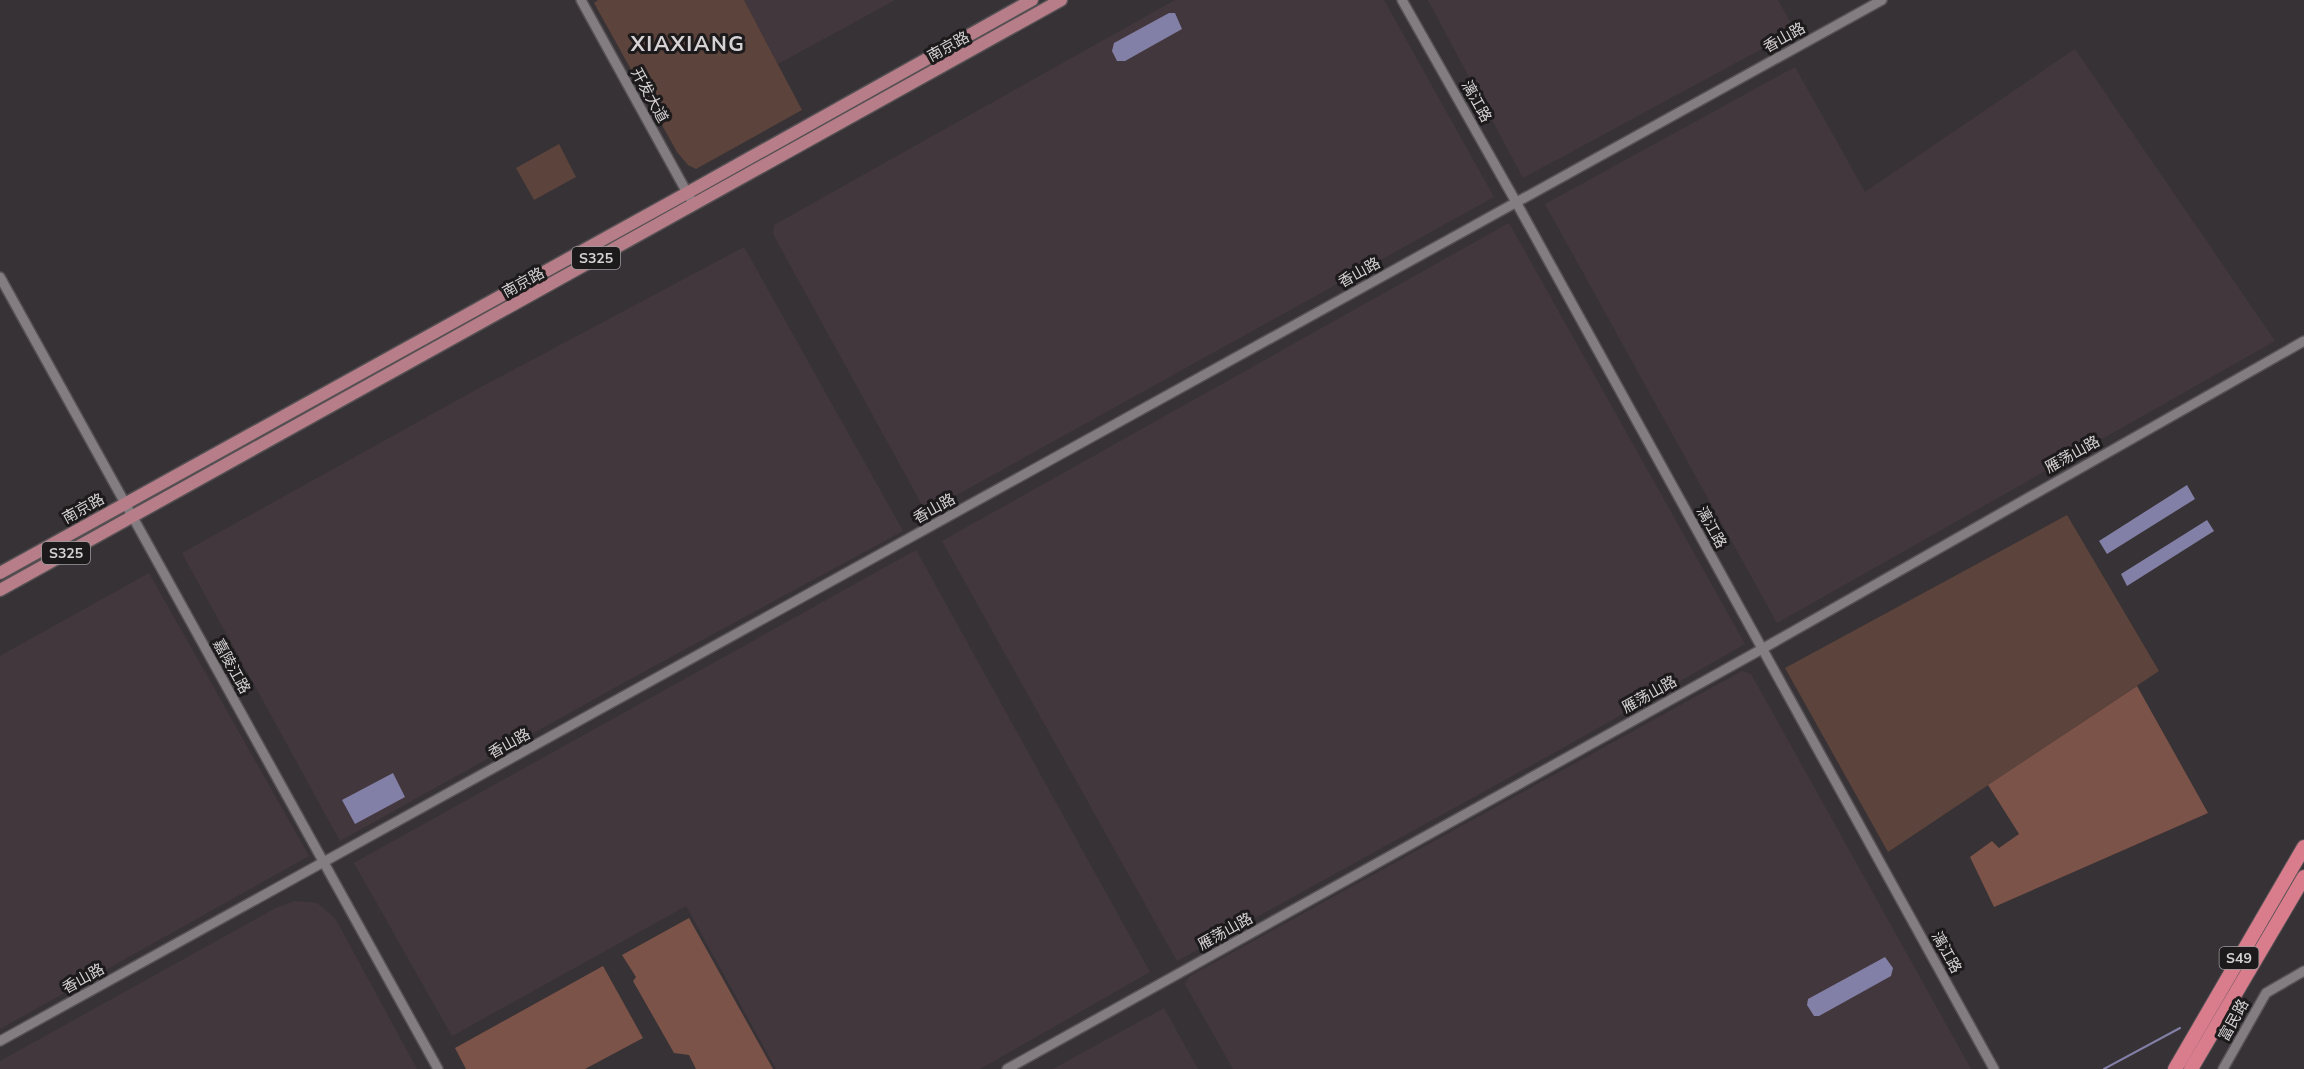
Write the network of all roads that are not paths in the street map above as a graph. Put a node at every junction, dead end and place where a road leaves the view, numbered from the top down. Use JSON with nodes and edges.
{"nodes":[{"id":1,"x":581,"y":0,"type":"edge"},
{"id":2,"x":1032,"y":0,"type":"edge"},
{"id":3,"x":1061,"y":0,"type":"edge"},
{"id":4,"x":1402,"y":0,"type":"edge"},
{"id":5,"x":1882,"y":0,"type":"edge"},
{"id":6,"x":690,"y":198,"type":"junction"},
{"id":7,"x":1516,"y":202,"type":"junction"},
{"id":8,"x":0,"y":277,"type":"edge"},
{"id":9,"x":2304,"y":341,"type":"edge"},
{"id":10,"x":124,"y":503,"type":"junction"},
{"id":11,"x":132,"y":516,"type":"junction"},
{"id":12,"x":0,"y":573,"type":"edge"},
{"id":13,"x":0,"y":590,"type":"edge"},
{"id":14,"x":1761,"y":649,"type":"junction"},
{"id":15,"x":2304,"y":847,"type":"edge"},
{"id":16,"x":323,"y":863,"type":"junction"},
{"id":17,"x":2304,"y":876,"type":"edge"},
{"id":18,"x":2304,"y":971,"type":"edge"},
{"id":19,"x":0,"y":1041,"type":"edge"},
{"id":20,"x":438,"y":1069,"type":"edge"},
{"id":21,"x":1006,"y":1069,"type":"edge"},
{"id":22,"x":1994,"y":1069,"type":"edge"},
{"id":23,"x":2175,"y":1069,"type":"edge"},
{"id":24,"x":2191,"y":1069,"type":"edge"},
{"id":25,"x":2223,"y":1069,"type":"edge"}],
"edges":[{"from":1,"to":6,"type":"street","name":"开发大道"},
{"from":2,"to":6,"type":"main road","name":"南京路","number":"S325"},
{"from":3,"to":6,"type":"main road","name":"南京路","number":"S325"},
{"from":4,"to":7,"type":"street","name":"漓江路"},
{"from":5,"to":7,"type":"street","name":"香山路"},
{"from":6,"to":10,"type":"main road","name":"南京路","number":"S325"},
{"from":6,"to":11,"type":"main road","name":"南京路","number":"S325"},
{"from":7,"to":14,"type":"street","name":"漓江路"},
{"from":7,"to":16,"type":"street","name":"香山路"},
{"from":8,"to":10,"type":"street","name":"嘉陵江路"},
{"from":9,"to":14,"type":"street","name":"雁荡山路"},
{"from":10,"to":11,"type":"street","name":"嘉陵江路"},
{"from":10,"to":12,"type":"main road","name":"南京路","number":"S325"},
{"from":11,"to":13,"type":"main road","name":"南京路","number":"S325"},
{"from":11,"to":16,"type":"street","name":"嘉陵江路"},
{"from":14,"to":21,"type":"street","name":"雁荡山路"},
{"from":14,"to":22,"type":"street","name":"漓江路"},
{"from":15,"to":23,"type":"highway","number":"S49"},
{"from":16,"to":19,"type":"street","name":"香山路"},
{"from":16,"to":20,"type":"street","name":"嘉陵江路"},
{"from":17,"to":24,"type":"highway","number":"S49"},
{"from":18,"to":25,"type":"street","name":"富民路"}]}
